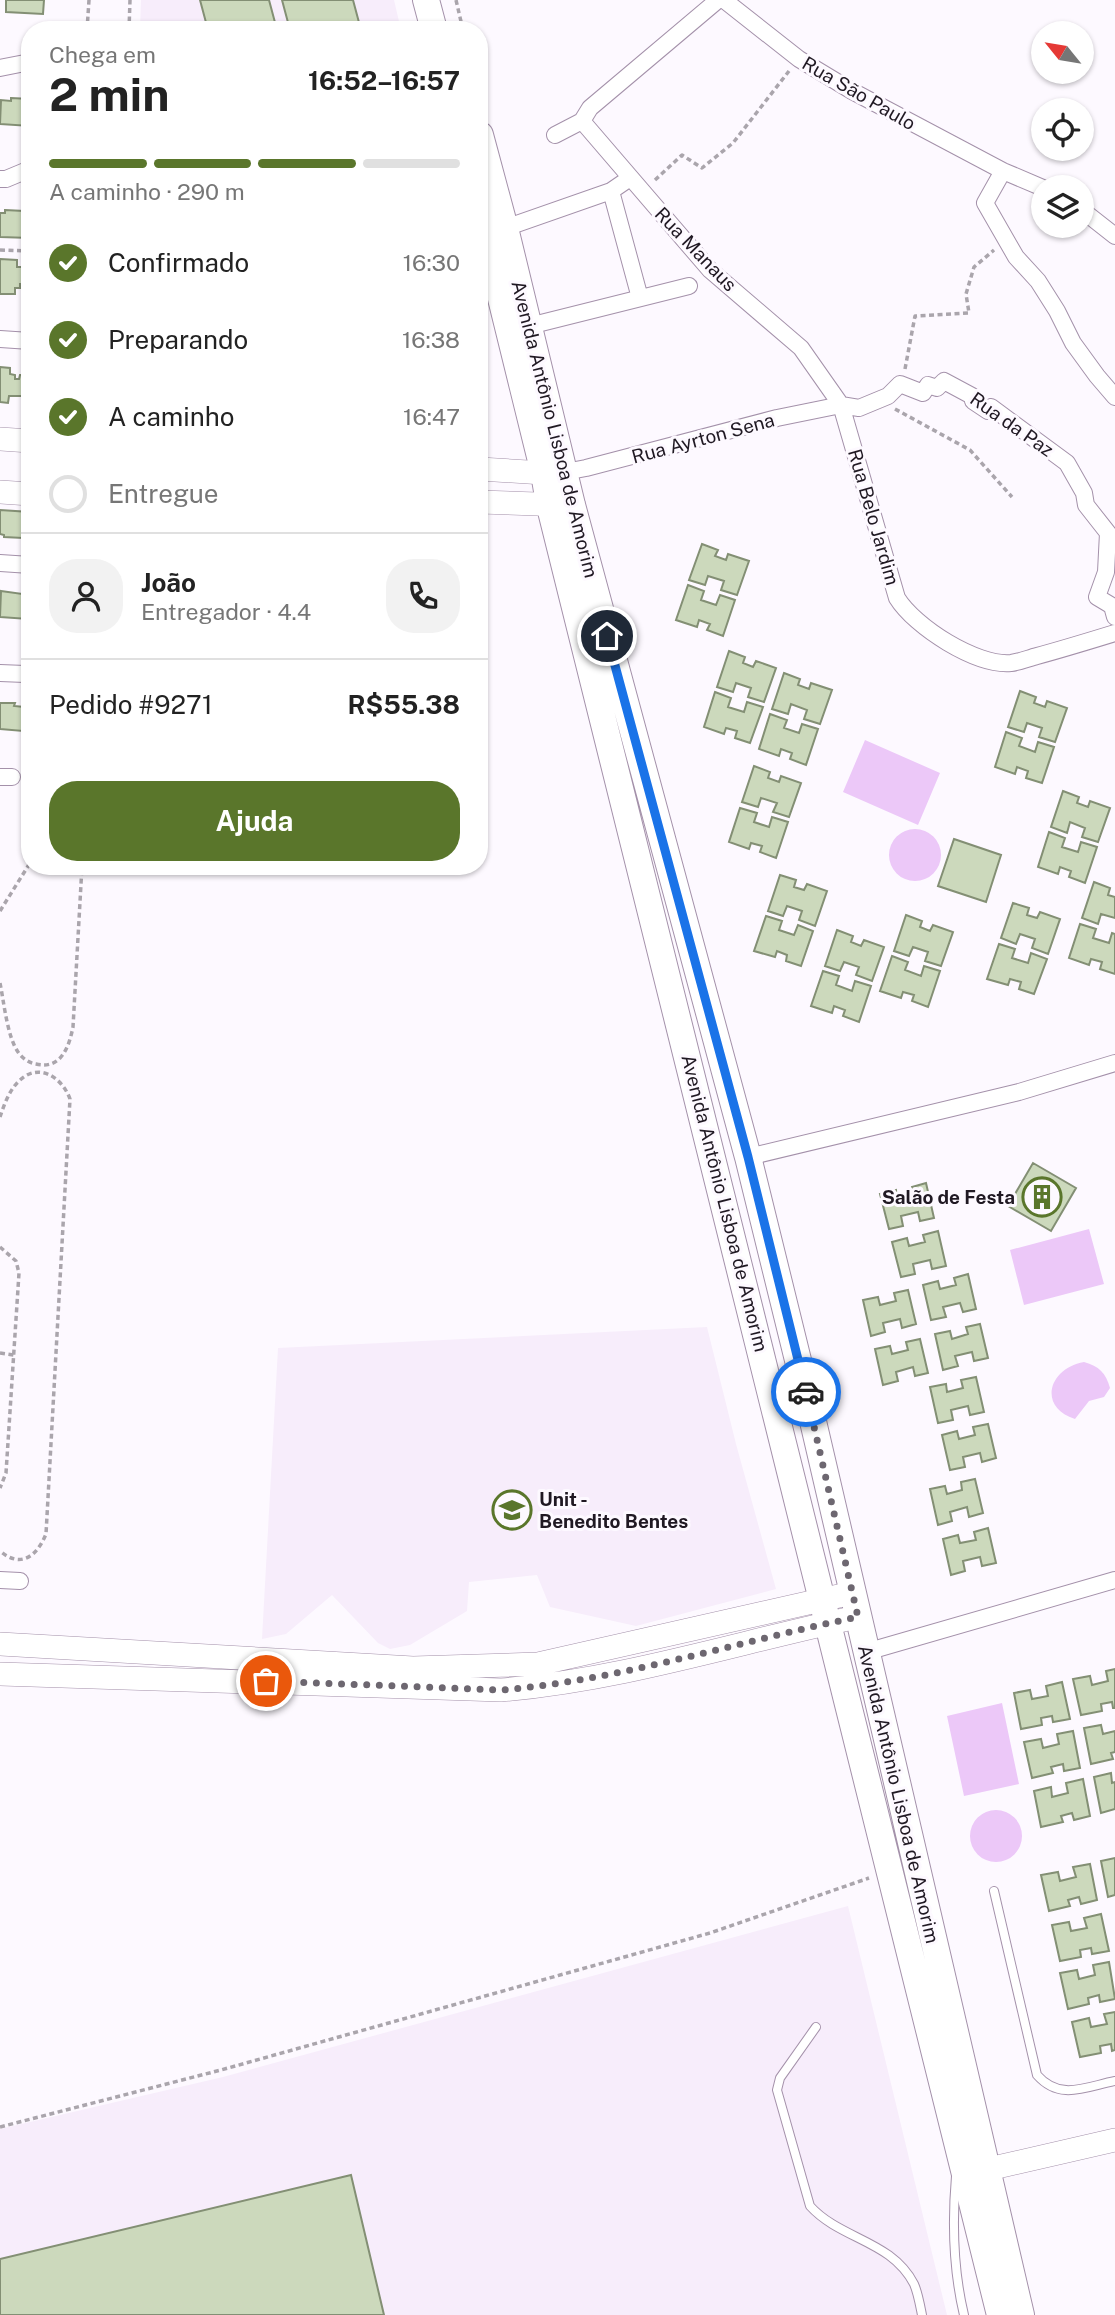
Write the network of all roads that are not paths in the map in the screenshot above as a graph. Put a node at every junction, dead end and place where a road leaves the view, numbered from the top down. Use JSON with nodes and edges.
{"nodes":[{"id":1,"x":426,"y":0,"type":"edge"},
{"id":2,"x":443,"y":0,"type":"edge"},
{"id":3,"x":718,"y":0,"type":"edge"},
{"id":4,"x":724,"y":0,"type":"edge"},
{"id":5,"x":432,"y":21,"type":"edge"},
{"id":6,"x":449,"y":21,"type":"edge"},
{"id":7,"x":21,"y":64,"type":"edge"},
{"id":8,"x":0,"y":68,"type":"edge"},
{"id":9,"x":582,"y":121,"type":"junction"},
{"id":10,"x":555,"y":135,"type":"dead end"},
{"id":11,"x":488,"y":165,"type":"edge"},
{"id":12,"x":1003,"y":171,"type":"junction"},
{"id":13,"x":21,"y":173,"type":"edge"},
{"id":14,"x":630,"y":178,"type":"junction"},
{"id":15,"x":0,"y":179,"type":"edge"},
{"id":16,"x":1031,"y":183,"type":"edge"},
{"id":17,"x":611,"y":191,"type":"junction"},
{"id":18,"x":1094,"y":219,"type":"edge"},
{"id":19,"x":505,"y":228,"type":"junction"},
{"id":20,"x":1115,"y":236,"type":"edge"},
{"id":21,"x":488,"y":241,"type":"edge"},
{"id":22,"x":689,"y":286,"type":"dead end"},
{"id":23,"x":640,"y":298,"type":"junction"},
{"id":24,"x":529,"y":326,"type":"junction"},
{"id":25,"x":0,"y":339,"type":"edge"},
{"id":26,"x":21,"y":340,"type":"edge"},
{"id":27,"x":1115,"y":397,"type":"edge"},
{"id":28,"x":841,"y":405,"type":"junction"},
{"id":29,"x":0,"y":439,"type":"edge"},
{"id":30,"x":21,"y":440,"type":"edge"},
{"id":31,"x":488,"y":469,"type":"edge"},
{"id":32,"x":554,"y":472,"type":"junction"},
{"id":33,"x":0,"y":492,"type":"edge"},
{"id":34,"x":21,"y":493,"type":"edge"},
{"id":35,"x":488,"y":502,"type":"edge"},
{"id":36,"x":561,"y":504,"type":"junction"},
{"id":37,"x":0,"y":563,"type":"edge"},
{"id":38,"x":21,"y":564,"type":"edge"},
{"id":39,"x":1115,"y":617,"type":"edge"},
{"id":40,"x":1115,"y":633,"type":"edge"},
{"id":41,"x":0,"y":673,"type":"edge"},
{"id":42,"x":21,"y":674,"type":"edge"},
{"id":43,"x":1115,"y":1063,"type":"edge"},
{"id":44,"x":748,"y":1157,"type":"junction"},
{"id":45,"x":0,"y":1580,"type":"edge"},
{"id":46,"x":1115,"y":1580,"type":"edge"},
{"id":47,"x":20,"y":1581,"type":"dead end"},
{"id":48,"x":855,"y":1605,"type":"junction"},
{"id":49,"x":827,"y":1611,"type":"junction"},
{"id":50,"x":0,"y":1644,"type":"edge"},
{"id":51,"x":866,"y":1652,"type":"junction"},
{"id":52,"x":0,"y":1674,"type":"edge"},
{"id":53,"x":374,"y":1675,"type":"junction"},
{"id":54,"x":994,"y":1891,"type":"dead end"},
{"id":55,"x":816,"y":2027,"type":"dead end"},
{"id":56,"x":1115,"y":2081,"type":"edge"},
{"id":57,"x":1115,"y":2140,"type":"edge"},
{"id":58,"x":958,"y":2146,"type":"junction"},
{"id":59,"x":976,"y":2172,"type":"junction"},
{"id":60,"x":922,"y":2315,"type":"edge"},
{"id":61,"x":964,"y":2315,"type":"edge"},
{"id":62,"x":1000,"y":2315,"type":"edge"},
{"id":63,"x":1021,"y":2315,"type":"edge"}],
"edges":[{"from":1,"to":5,"type":"main road"},
{"from":2,"to":6,"type":"main road"},
{"from":3,"to":9,"type":"street"},
{"from":4,"to":12,"type":"street","name":"Rua São Paulo"},
{"from":7,"to":8,"type":"street"},
{"from":9,"to":10,"type":"street"},
{"from":9,"to":14,"type":"street","name":"Rua Manaus"},
{"from":11,"to":19,"type":"main road","name":"Avenida Antônio Lisboa de Amorim"},
{"from":12,"to":16,"type":"street","name":"Rua São Paulo"},
{"from":12,"to":27,"type":"street"},
{"from":13,"to":15,"type":"street"},
{"from":14,"to":17,"type":"street"},
{"from":14,"to":28,"type":"street","name":"Rua Manaus"},
{"from":17,"to":19,"type":"street"},
{"from":17,"to":23,"type":"street"},
{"from":18,"to":20,"type":"street"},
{"from":19,"to":24,"type":"main road","name":"Avenida Antônio Lisboa de Amorim"},
{"from":21,"to":32,"type":"main road","name":"Avenida Antônio Lisboa de Amorim"},
{"from":22,"to":23,"type":"street"},
{"from":23,"to":24,"type":"street"},
{"from":24,"to":32,"type":"main road","name":"Avenida Antônio Lisboa de Amorim"},
{"from":25,"to":26,"type":"street"},
{"from":28,"to":32,"type":"street","name":"Rua Ayrton Sena"},
{"from":28,"to":39,"type":"street","name":"Rua da Paz"},
{"from":28,"to":40,"type":"street","name":"Rua Belo Jardim"},
{"from":29,"to":30,"type":"street"},
{"from":31,"to":32,"type":"street"},
{"from":32,"to":36,"type":"main road","name":"Avenida Antônio Lisboa de Amorim"},
{"from":33,"to":34,"type":"street"},
{"from":35,"to":36,"type":"street"},
{"from":36,"to":44,"type":"main road","name":"Avenida Antônio Lisboa de Amorim"},
{"from":36,"to":49,"type":"main road","name":"Avenida Antônio Lisboa de Amorim"},
{"from":37,"to":38,"type":"street"},
{"from":41,"to":42,"type":"street"},
{"from":43,"to":44,"type":"street"},
{"from":44,"to":48,"type":"main road","name":"Avenida Antônio Lisboa de Amorim"},
{"from":45,"to":47,"type":"street"},
{"from":46,"to":51,"type":"street"},
{"from":48,"to":49,"type":"street"},
{"from":48,"to":51,"type":"main road","name":"Avenida Antônio Lisboa de Amorim"},
{"from":49,"to":53,"type":"street"},
{"from":49,"to":58,"type":"main road","name":"Avenida Antônio Lisboa de Amorim"},
{"from":50,"to":53,"type":"street"},
{"from":51,"to":59,"type":"main road","name":"Avenida Antônio Lisboa de Amorim"},
{"from":52,"to":53,"type":"street"},
{"from":54,"to":56,"type":"lane"},
{"from":55,"to":60,"type":"lane"},
{"from":57,"to":59,"type":"street"},
{"from":58,"to":59,"type":"main road","name":"Avenida Antônio Lisboa de Amorim"},
{"from":58,"to":61,"type":"lane"},
{"from":59,"to":62,"type":"main road","name":"Avenida Antônio Lisboa de Amorim"},
{"from":59,"to":63,"type":"main road","name":"Avenida Antônio Lisboa de Amorim"}]}
